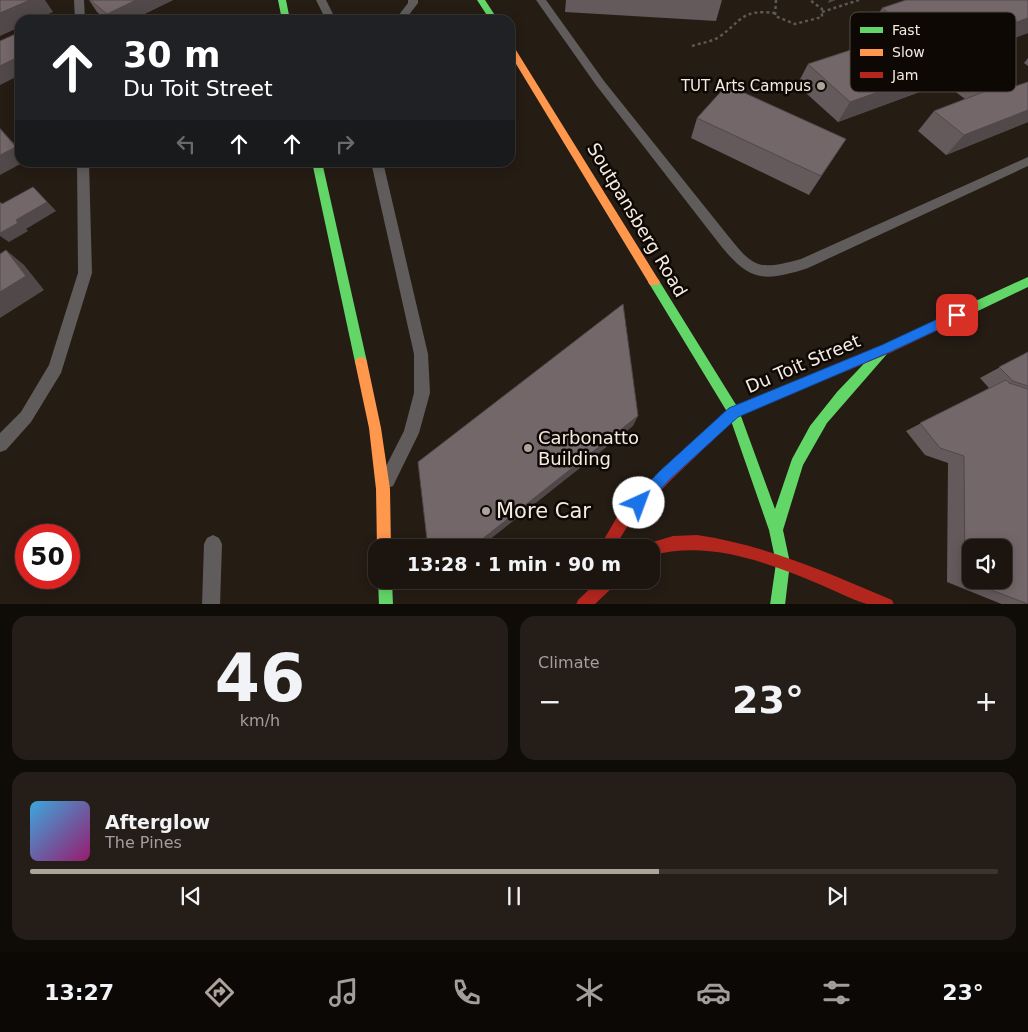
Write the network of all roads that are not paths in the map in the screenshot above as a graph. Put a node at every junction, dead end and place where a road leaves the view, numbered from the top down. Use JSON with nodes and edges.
{"nodes":[{"id":1,"x":79,"y":0,"type":"edge"},
{"id":2,"x":282,"y":0,"type":"edge"},
{"id":3,"x":321,"y":0,"type":"edge"},
{"id":4,"x":412,"y":0,"type":"edge"},
{"id":5,"x":481,"y":0,"type":"edge"},
{"id":6,"x":540,"y":0,"type":"edge"},
{"id":7,"x":80,"y":15,"type":"edge"},
{"id":8,"x":285,"y":15,"type":"edge"},
{"id":9,"x":328,"y":15,"type":"edge"},
{"id":10,"x":404,"y":15,"type":"edge"},
{"id":11,"x":491,"y":15,"type":"edge"},
{"id":12,"x":515,"y":55,"type":"edge"},
{"id":13,"x":1028,"y":161,"type":"edge"},
{"id":14,"x":83,"y":167,"type":"edge"},
{"id":15,"x":318,"y":167,"type":"edge"},
{"id":16,"x":379,"y":167,"type":"edge"},
{"id":17,"x":1028,"y":282,"type":"edge"},
{"id":18,"x":886,"y":349,"type":"junction"},
{"id":19,"x":734,"y":412,"type":"junction"},
{"id":20,"x":0,"y":444,"type":"edge"},
{"id":21,"x":382,"y":489,"type":"junction"},
{"id":22,"x":776,"y":530,"type":"junction"},
{"id":23,"x":384,"y":539,"type":"edge"},
{"id":24,"x":612,"y":539,"type":"edge"},
{"id":25,"x":213,"y":544,"type":"dead end"},
{"id":26,"x":660,"y":546,"type":"edge"},
{"id":27,"x":783,"y":563,"type":"junction"},
{"id":28,"x":385,"y":589,"type":"edge"},
{"id":29,"x":588,"y":589,"type":"edge"},
{"id":30,"x":600,"y":589,"type":"edge"},
{"id":31,"x":211,"y":604,"type":"edge"},
{"id":32,"x":386,"y":604,"type":"edge"},
{"id":33,"x":582,"y":604,"type":"edge"},
{"id":34,"x":777,"y":604,"type":"edge"},
{"id":35,"x":887,"y":604,"type":"edge"}],
"edges":[{"from":1,"to":7,"type":"lane"},
{"from":2,"to":8,"type":"main road"},
{"from":3,"to":9,"type":"lane"},
{"from":4,"to":10,"type":"lane"},
{"from":5,"to":11,"type":"main road"},
{"from":6,"to":13,"type":"lane"},
{"from":12,"to":19,"type":"main road","name":"Soutpansberg Road"},
{"from":14,"to":20,"type":"lane"},
{"from":15,"to":21,"type":"main road"},
{"from":16,"to":21,"type":"lane"},
{"from":17,"to":18,"type":"main road","name":"Du Toit Street"},
{"from":18,"to":19,"type":"main road","name":"Du Toit Street"},
{"from":18,"to":22,"type":"main road","name":"Du Toit Street"},
{"from":19,"to":22,"type":"main road","name":"Soutpansberg Road"},
{"from":19,"to":24,"type":"main road"},
{"from":21,"to":23,"type":"main road"},
{"from":22,"to":27,"type":"main road","name":"Soutpansberg Road"},
{"from":25,"to":31,"type":"lane"},
{"from":26,"to":27,"type":"main road"},
{"from":27,"to":34,"type":"main road"},
{"from":27,"to":35,"type":"main road"},
{"from":28,"to":32,"type":"main road"},
{"from":29,"to":33,"type":"main road"},
{"from":30,"to":33,"type":"main road"}]}
